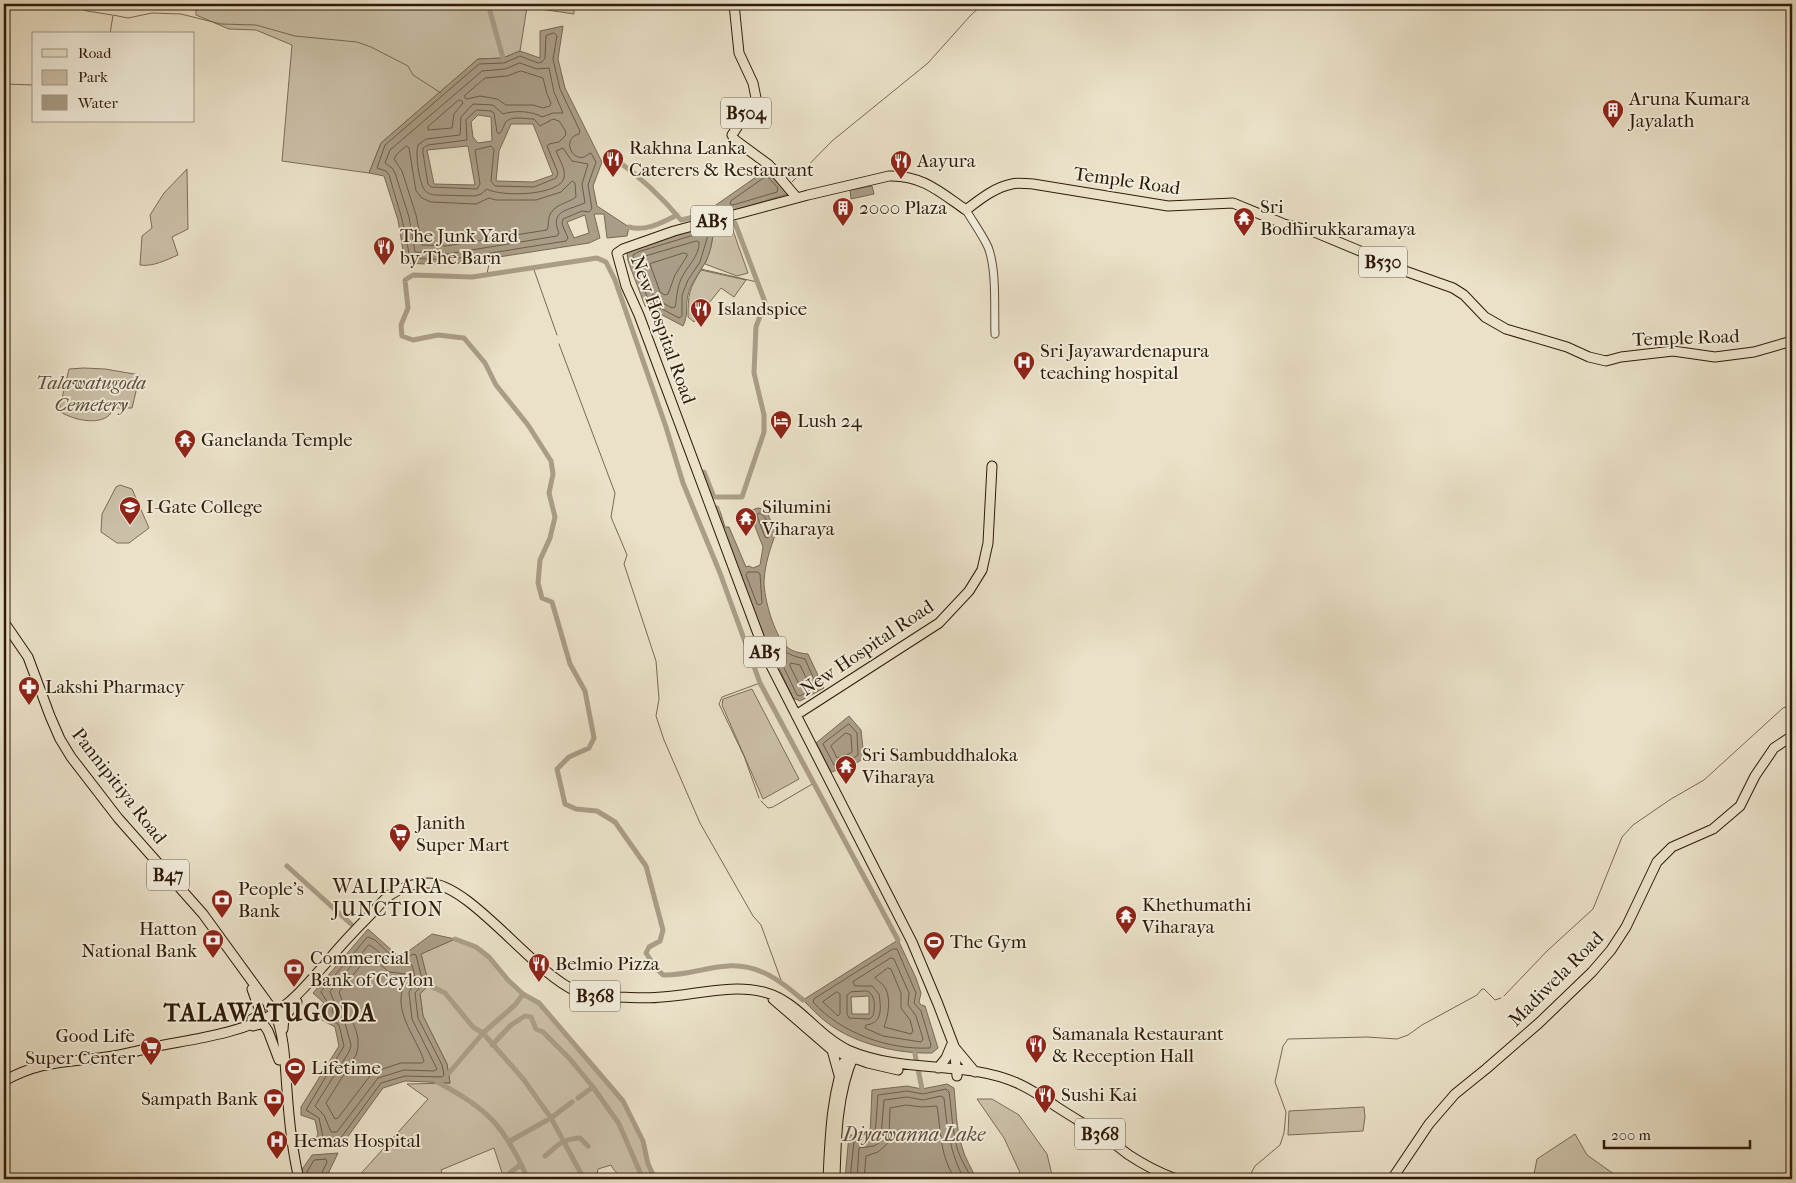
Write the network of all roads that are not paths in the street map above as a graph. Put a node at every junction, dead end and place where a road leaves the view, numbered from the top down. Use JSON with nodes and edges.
{"nodes":[{"id":1,"x":734,"y":4,"type":"edge"},
{"id":2,"x":797,"y":198,"type":"junction"},
{"id":3,"x":966,"y":210,"type":"junction"},
{"id":4,"x":995,"y":334,"type":"dead end"},
{"id":5,"x":1792,"y":341,"type":"edge"},
{"id":6,"x":992,"y":466,"type":"dead end"},
{"id":7,"x":4,"y":622,"type":"edge"},
{"id":8,"x":4,"y":630,"type":"edge"},
{"id":9,"x":796,"y":715,"type":"junction"},
{"id":10,"x":1792,"y":736,"type":"edge"},
{"id":11,"x":250,"y":977,"type":"junction"},
{"id":12,"x":307,"y":984,"type":"junction"},
{"id":13,"x":252,"y":989,"type":"junction"},
{"id":14,"x":766,"y":992,"type":"junction"},
{"id":15,"x":272,"y":1015,"type":"junction"},
{"id":16,"x":237,"y":1028,"type":"junction"},
{"id":17,"x":283,"y":1046,"type":"junction"},
{"id":18,"x":952,"y":1046,"type":"junction"},
{"id":19,"x":832,"y":1050,"type":"junction"},
{"id":20,"x":851,"y":1054,"type":"junction"},
{"id":21,"x":278,"y":1060,"type":"junction"},
{"id":22,"x":868,"y":1063,"type":"junction"},
{"id":23,"x":900,"y":1067,"type":"junction"},
{"id":24,"x":938,"y":1068,"type":"junction"},
{"id":25,"x":926,"y":1070,"type":"junction"},
{"id":26,"x":975,"y":1072,"type":"junction"},
{"id":27,"x":955,"y":1073,"type":"junction"},
{"id":28,"x":843,"y":1074,"type":"junction"},
{"id":29,"x":994,"y":1076,"type":"junction"},
{"id":30,"x":4,"y":1081,"type":"edge"},
{"id":31,"x":293,"y":1179,"type":"edge"},
{"id":32,"x":299,"y":1179,"type":"edge"},
{"id":33,"x":828,"y":1179,"type":"edge"},
{"id":34,"x":835,"y":1179,"type":"edge"},
{"id":35,"x":1176,"y":1179,"type":"edge"},
{"id":36,"x":1392,"y":1179,"type":"edge"}],
"edges":[{"from":1,"to":2,"type":"main road","number":"B504"},
{"from":2,"to":3,"type":"main road","name":"New Hospital Road","number":"AB5"},
{"from":2,"to":9,"type":"main road","name":"New Hospital Road","number":"AB5"},
{"from":3,"to":4,"type":"street","name":"New Hospital Road"},
{"from":3,"to":5,"type":"main road","name":"Temple Road","number":"B530"},
{"from":6,"to":9,"type":"main road","name":"New Hospital Road"},
{"from":7,"to":11,"type":"main road","name":"Pannipitiya Road","number":"B47"},
{"from":8,"to":13,"type":"main road","name":"Pannipitiya Road","number":"B47"},
{"from":9,"to":18,"type":"main road","name":"New Hospital Road","number":"AB5"},
{"from":10,"to":36,"type":"main road","name":"Madiwela Road"},
{"from":11,"to":12,"type":"main road"},
{"from":11,"to":15,"type":"main road","name":"Pannipitiya Road","number":"B47"},
{"from":12,"to":14,"type":"main road","number":"B368"},
{"from":12,"to":15,"type":"main road","number":"B368"},
{"from":12,"to":17,"type":"main road"},
{"from":13,"to":15,"type":"main road","name":"Pannipitiya Road","number":"B47"},
{"from":13,"to":16,"type":"main road"},
{"from":14,"to":19,"type":"main road","number":"B368"},
{"from":14,"to":20,"type":"main road","number":"B368"},
{"from":15,"to":16,"type":"main road"},
{"from":15,"to":17,"type":"main road","name":"Pannipitiya Road","number":"B47"},
{"from":15,"to":21,"type":"main road","name":"Pannipitiya Road","number":"B47"},
{"from":16,"to":21,"type":"main road"},
{"from":16,"to":30,"type":"main road"},
{"from":17,"to":32,"type":"main road","name":"Pannipitiya Road","number":"B47"},
{"from":18,"to":24,"type":"main road","number":"AB5"},
{"from":18,"to":26,"type":"main road"},
{"from":18,"to":27,"type":"main road","name":"New Hospital Road","number":"AB5"},
{"from":19,"to":20,"type":"main road","number":"B368"},
{"from":19,"to":28,"type":"main road"},
{"from":20,"to":22,"type":"main road","number":"B368"},
{"from":20,"to":23,"type":"main road","number":"B368"},
{"from":20,"to":28,"type":"main road"},
{"from":21,"to":31,"type":"main road","name":"Pannipitiya Road","number":"B47"},
{"from":22,"to":23,"type":"main road","number":"B368"},
{"from":22,"to":28,"type":"main road"},
{"from":23,"to":25,"type":"main road","number":"B368"},
{"from":24,"to":25,"type":"main road","number":"B368"},
{"from":24,"to":27,"type":"main road","number":"B368"},
{"from":25,"to":27,"type":"main road","number":"B368"},
{"from":26,"to":27,"type":"main road","number":"B368"},
{"from":26,"to":29,"type":"main road","number":"B368"},
{"from":27,"to":29,"type":"main road","number":"B368"},
{"from":28,"to":33,"type":"main road"},
{"from":28,"to":34,"type":"main road"},
{"from":29,"to":35,"type":"main road","number":"B368"}]}
